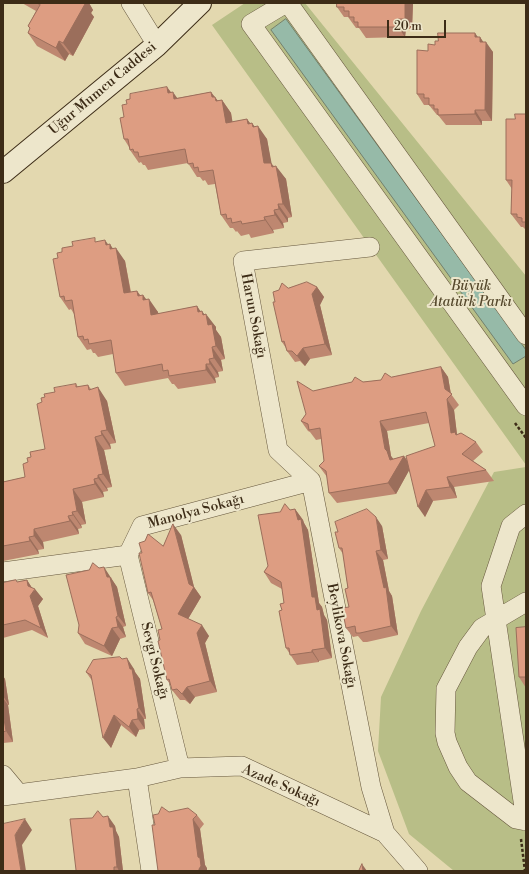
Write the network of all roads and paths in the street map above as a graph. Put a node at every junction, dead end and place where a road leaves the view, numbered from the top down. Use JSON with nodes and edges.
{"nodes":[{"id":1,"x":131,"y":3,"type":"edge"},
{"id":2,"x":200,"y":3,"type":"edge"},
{"id":3,"x":287,"y":3,"type":"edge"},
{"id":4,"x":157,"y":45,"type":"junction"},
{"id":5,"x":3,"y":172,"type":"edge"},
{"id":6,"x":370,"y":247,"type":"dead end"},
{"id":7,"x":526,"y":335,"type":"edge"},
{"id":8,"x":526,"y":406,"type":"edge"},
{"id":9,"x":311,"y":481,"type":"junction"},
{"id":10,"x":526,"y":514,"type":"edge"},
{"id":11,"x":128,"y":555,"type":"junction"},
{"id":12,"x":3,"y":572,"type":"edge"},
{"id":13,"x":526,"y":602,"type":"edge"},
{"id":14,"x":496,"y":620,"type":"junction"},
{"id":15,"x":180,"y":768,"type":"junction"},
{"id":16,"x":3,"y":775,"type":"edge"},
{"id":17,"x":136,"y":778,"type":"junction"},
{"id":18,"x":11,"y":795,"type":"edge"},
{"id":19,"x":526,"y":821,"type":"edge"},
{"id":20,"x":385,"y":833,"type":"junction"},
{"id":21,"x":151,"y":871,"type":"edge"},
{"id":22,"x":418,"y":871,"type":"edge"}],
"edges":[{"from":1,"to":4,"type":"street"},
{"from":2,"to":4,"type":"main road","name":"Uğur Mumcu Caddesi"},
{"from":3,"to":7,"type":"street"},
{"from":3,"to":8,"type":"street"},
{"from":4,"to":5,"type":"main road","name":"Uğur Mumcu Caddesi"},
{"from":6,"to":9,"type":"street","name":"Harun Sokağı"},
{"from":9,"to":11,"type":"street","name":"Manolya Sokağı"},
{"from":9,"to":20,"type":"street","name":"Beylikova Sokağı"},
{"from":10,"to":14,"type":"street"},
{"from":11,"to":12,"type":"street"},
{"from":11,"to":15,"type":"street","name":"Sevgi Sokağı"},
{"from":13,"to":14,"type":"street"},
{"from":14,"to":19,"type":"street"},
{"from":14,"to":19,"type":"street"},
{"from":15,"to":17,"type":"street","name":"Azade Sokağı"},
{"from":15,"to":20,"type":"street","name":"Azade Sokağı"},
{"from":16,"to":18,"type":"street"},
{"from":17,"to":18,"type":"street","name":"Azade Sokağı"},
{"from":17,"to":21,"type":"street"},
{"from":20,"to":22,"type":"street","name":"Azade Sokağı"}]}
